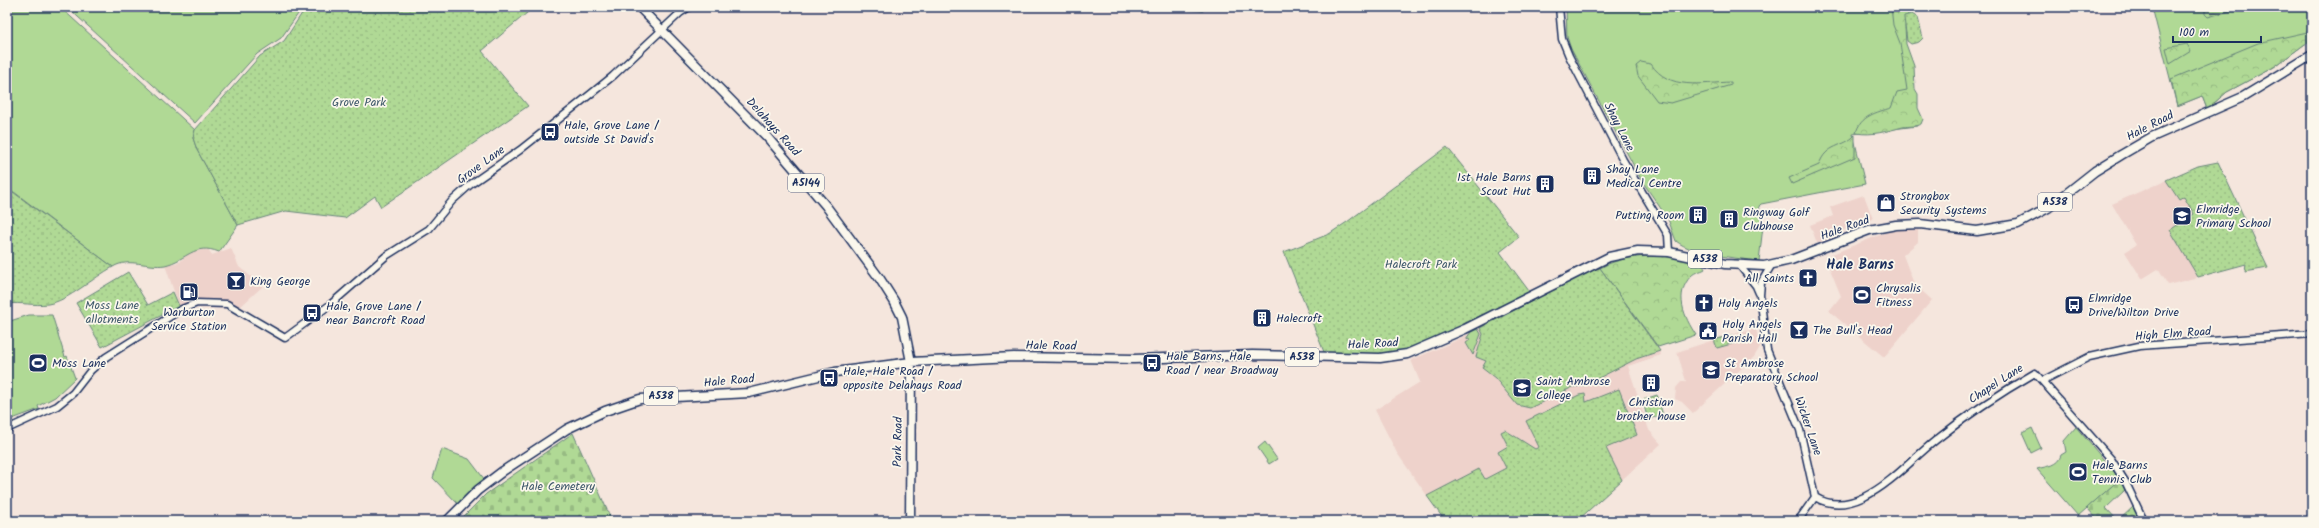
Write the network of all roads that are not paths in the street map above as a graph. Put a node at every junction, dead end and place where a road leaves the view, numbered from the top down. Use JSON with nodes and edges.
{"nodes":[{"id":1,"x":639,"y":7,"type":"edge"},
{"id":2,"x":690,"y":7,"type":"edge"},
{"id":3,"x":1559,"y":7,"type":"edge"},
{"id":4,"x":662,"y":30,"type":"junction"},
{"id":5,"x":2312,"y":55,"type":"edge"},
{"id":6,"x":1669,"y":252,"type":"junction"},
{"id":7,"x":1772,"y":264,"type":"junction"},
{"id":8,"x":1740,"y":266,"type":"junction"},
{"id":9,"x":1760,"y":295,"type":"junction"},
{"id":10,"x":2312,"y":334,"type":"edge"},
{"id":11,"x":911,"y":362,"type":"junction"},
{"id":12,"x":2042,"y":381,"type":"junction"},
{"id":13,"x":7,"y":428,"type":"edge"},
{"id":14,"x":1815,"y":497,"type":"junction"},
{"id":15,"x":447,"y":521,"type":"edge"},
{"id":16,"x":910,"y":521,"type":"edge"},
{"id":17,"x":1798,"y":521,"type":"edge"},
{"id":18,"x":2144,"y":521,"type":"edge"}],
"edges":[{"from":1,"to":4,"type":"main road","name":"Delahays Road","number":"A5144"},
{"from":2,"to":4,"type":"street","name":"Grove Lane"},
{"from":3,"to":6,"type":"street","name":"Shay Lane"},
{"from":4,"to":11,"type":"main road","name":"Delahays Road","number":"A5144"},
{"from":4,"to":13,"type":"street","name":"Grove Lane"},
{"from":5,"to":7,"type":"main road","name":"Hale Road","number":"A538"},
{"from":6,"to":8,"type":"main road","name":"Hale Road","number":"A538"},
{"from":6,"to":11,"type":"main road","name":"Hale Road","number":"A538"},
{"from":7,"to":8,"type":"main road","name":"Hale Road"},
{"from":7,"to":9,"type":"street","name":"Wicker Lane"},
{"from":8,"to":9,"type":"street","name":"Wicker Lane"},
{"from":9,"to":14,"type":"street","name":"Wicker Lane"},
{"from":10,"to":12,"type":"street","name":"High Elm Road"},
{"from":11,"to":15,"type":"main road","name":"Hale Road","number":"A538"},
{"from":11,"to":16,"type":"main road","name":"Park Road"},
{"from":12,"to":14,"type":"street","name":"Chapel Lane"},
{"from":12,"to":18,"type":"street","name":"Chapel Lane"},
{"from":14,"to":17,"type":"street"}]}
